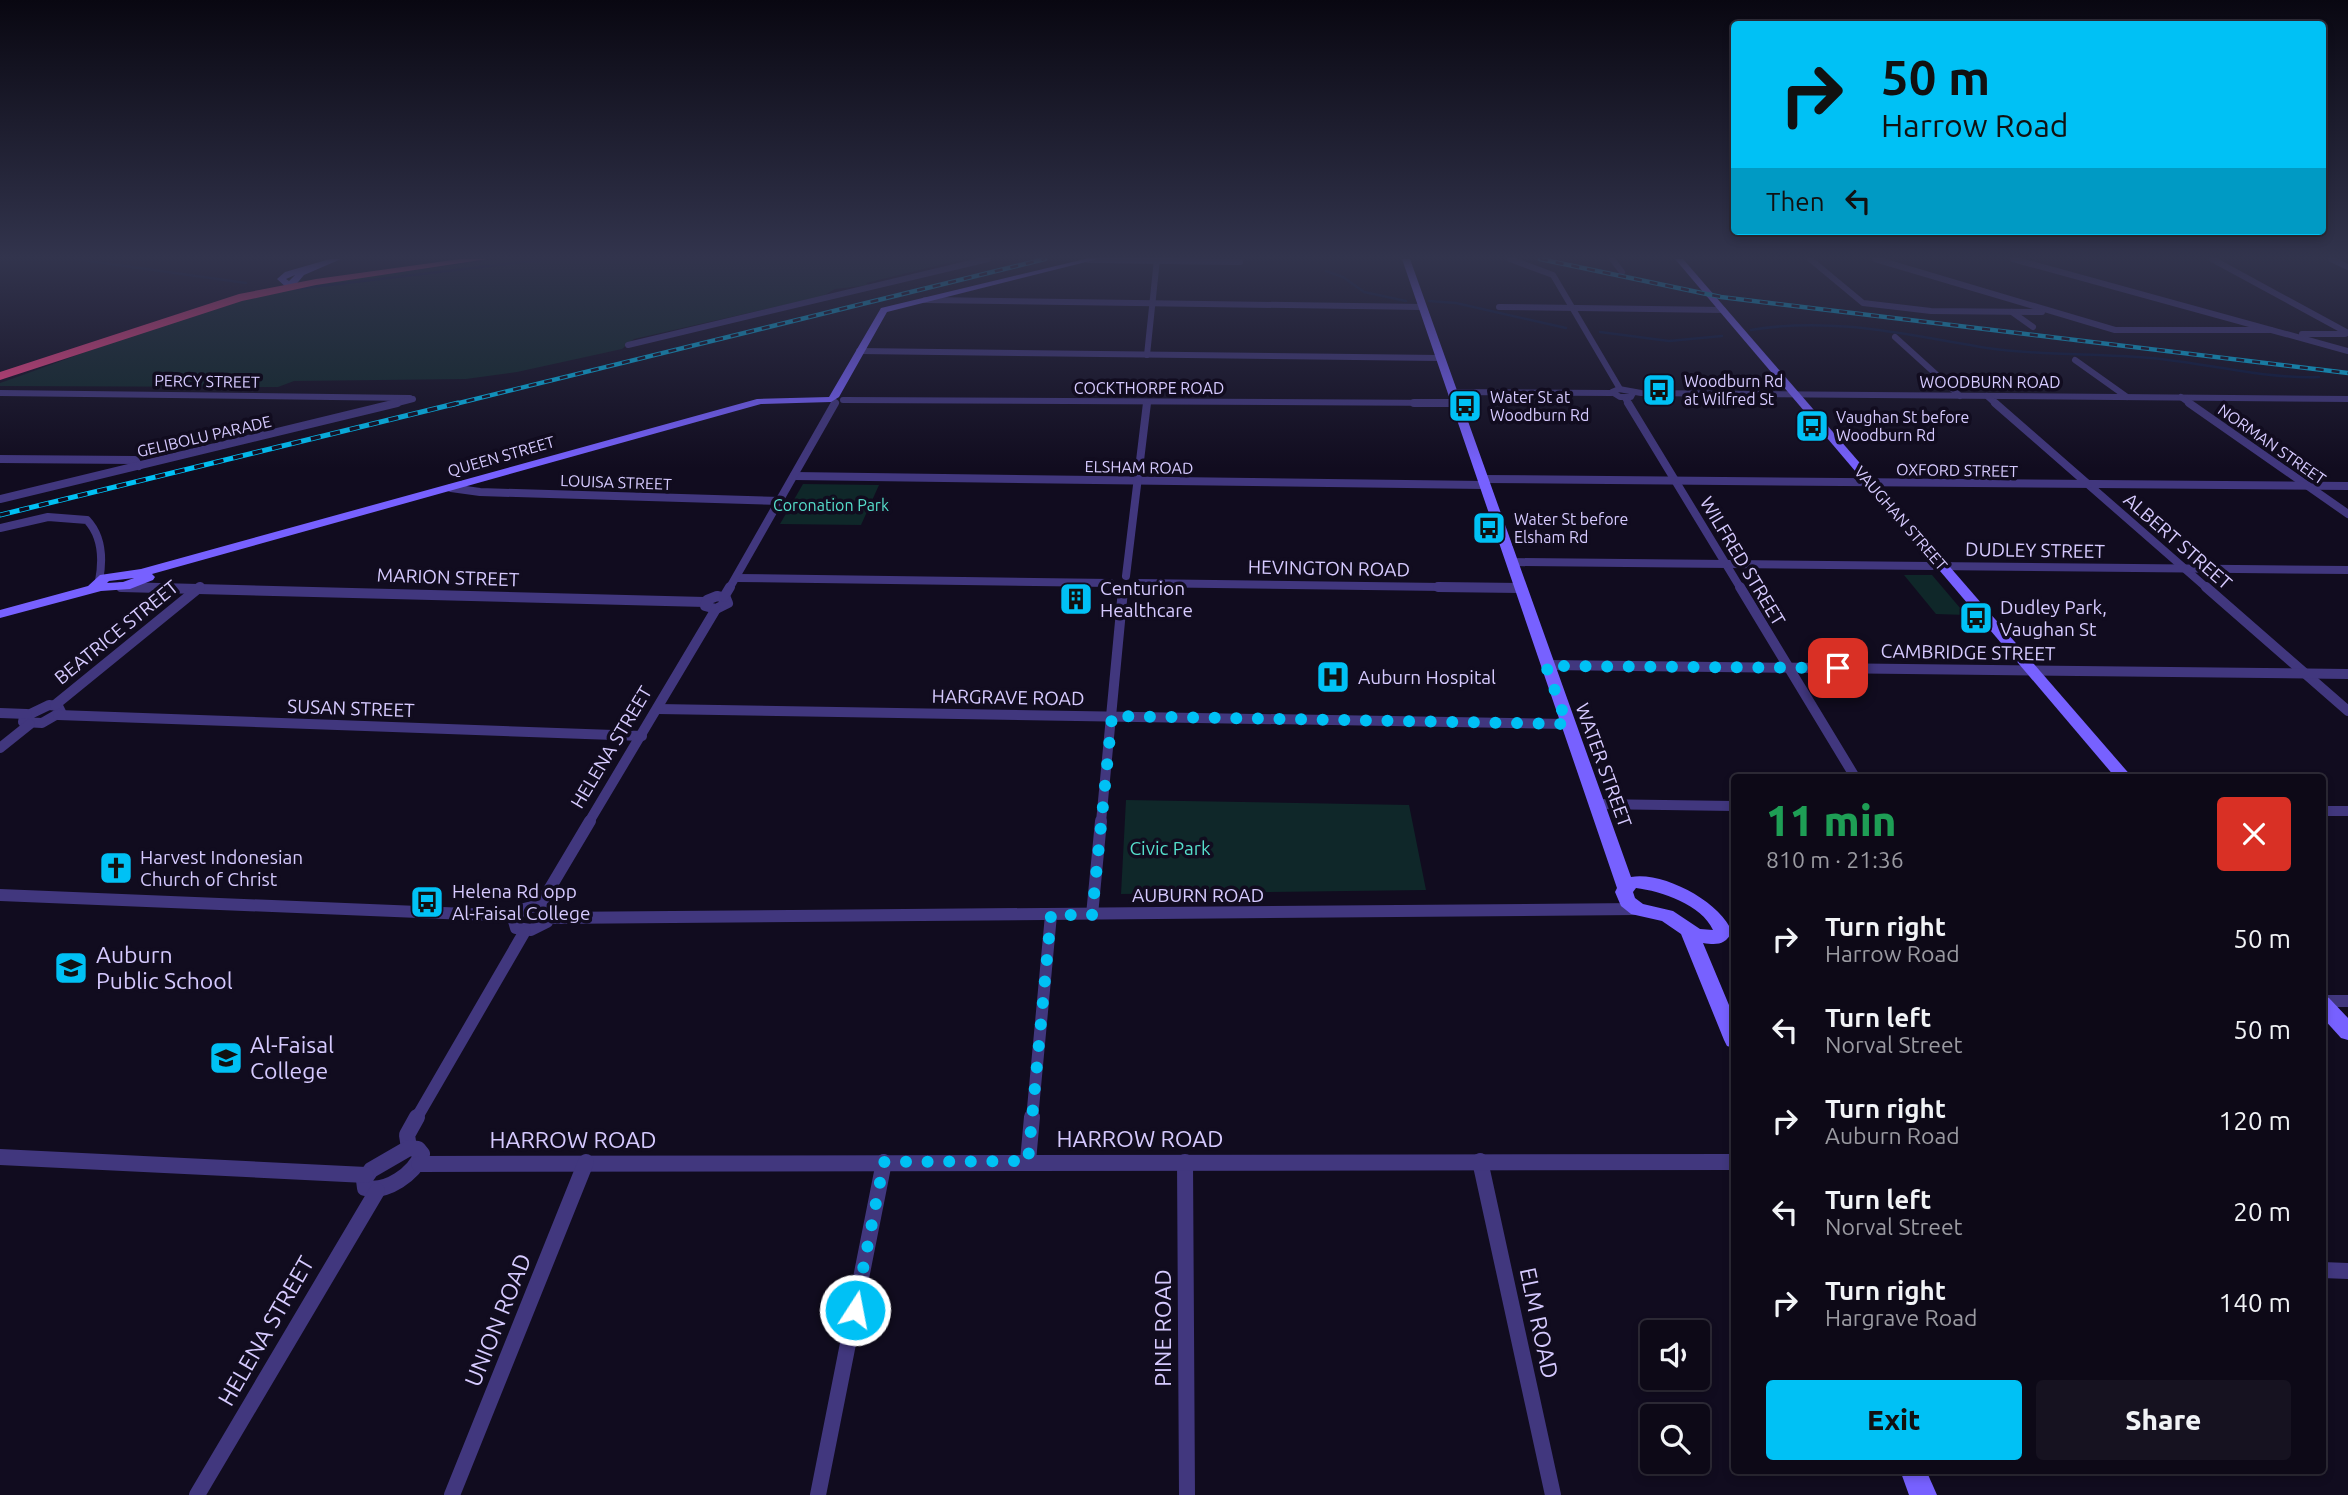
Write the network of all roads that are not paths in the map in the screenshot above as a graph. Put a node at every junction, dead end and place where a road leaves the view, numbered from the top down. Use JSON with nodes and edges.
{"nodes":[{"id":1,"x":133,"y":329,"type":"edge"},
{"id":2,"x":141,"y":329,"type":"edge"},
{"id":3,"x":696,"y":329,"type":"edge"},
{"id":4,"x":873,"y":329,"type":"edge"},
{"id":5,"x":1150,"y":329,"type":"edge"},
{"id":6,"x":1430,"y":329,"type":"edge"},
{"id":7,"x":1585,"y":329,"type":"edge"},
{"id":8,"x":1739,"y":329,"type":"edge"},
{"id":9,"x":2114,"y":329,"type":"edge"},
{"id":10,"x":2267,"y":329,"type":"edge"},
{"id":11,"x":2271,"y":330,"type":"junction"},
{"id":12,"x":2348,"y":334,"type":"edge"},
{"id":13,"x":2292,"y":335,"type":"junction"},
{"id":14,"x":1895,"y":337,"type":"dead end"},
{"id":15,"x":628,"y":345,"type":"dead end"},
{"id":16,"x":859,"y":351,"type":"junction"},
{"id":17,"x":2348,"y":351,"type":"edge"},
{"id":18,"x":1147,"y":355,"type":"junction"},
{"id":19,"x":1440,"y":358,"type":"junction"},
{"id":20,"x":2075,"y":360,"type":"dead end"},
{"id":21,"x":0,"y":376,"type":"edge"},
{"id":22,"x":0,"y":393,"type":"edge"},
{"id":23,"x":1626,"y":393,"type":"junction"},
{"id":24,"x":1796,"y":395,"type":"junction"},
{"id":25,"x":1960,"y":396,"type":"junction"},
{"id":26,"x":1987,"y":396,"type":"junction"},
{"id":27,"x":2127,"y":397,"type":"junction"},
{"id":28,"x":2180,"y":397,"type":"junction"},
{"id":29,"x":413,"y":398,"type":"joint"},
{"id":30,"x":835,"y":398,"type":"junction"},
{"id":31,"x":1453,"y":398,"type":"junction"},
{"id":32,"x":2331,"y":398,"type":"junction"},
{"id":33,"x":2348,"y":399,"type":"edge"},
{"id":34,"x":1147,"y":402,"type":"junction"},
{"id":35,"x":2348,"y":409,"type":"edge"},
{"id":36,"x":0,"y":459,"type":"edge"},
{"id":37,"x":139,"y":466,"type":"junction"},
{"id":38,"x":794,"y":477,"type":"junction"},
{"id":39,"x":1139,"y":481,"type":"junction"},
{"id":40,"x":1674,"y":481,"type":"junction"},
{"id":41,"x":1483,"y":482,"type":"junction"},
{"id":42,"x":1871,"y":483,"type":"junction"},
{"id":43,"x":2091,"y":485,"type":"junction"},
{"id":44,"x":2307,"y":486,"type":"junction"},
{"id":45,"x":2348,"y":486,"type":"edge"},
{"id":46,"x":451,"y":488,"type":"junction"},
{"id":47,"x":0,"y":499,"type":"edge"},
{"id":48,"x":780,"y":501,"type":"junction"},
{"id":49,"x":2348,"y":514,"type":"edge"},
{"id":50,"x":0,"y":528,"type":"edge"},
{"id":51,"x":1511,"y":562,"type":"junction"},
{"id":52,"x":1726,"y":564,"type":"junction"},
{"id":53,"x":1942,"y":566,"type":"junction"},
{"id":54,"x":2187,"y":569,"type":"junction"},
{"id":55,"x":2348,"y":570,"type":"edge"},
{"id":56,"x":146,"y":576,"type":"junction"},
{"id":57,"x":1126,"y":576,"type":"junction"},
{"id":58,"x":737,"y":578,"type":"junction"},
{"id":59,"x":98,"y":580,"type":"junction"},
{"id":60,"x":116,"y":582,"type":"junction"},
{"id":61,"x":1110,"y":583,"type":"junction"},
{"id":62,"x":1138,"y":583,"type":"junction"},
{"id":63,"x":195,"y":587,"type":"junction"},
{"id":64,"x":1520,"y":589,"type":"junction"},
{"id":65,"x":1124,"y":590,"type":"junction"},
{"id":66,"x":724,"y":597,"type":"junction"},
{"id":67,"x":705,"y":602,"type":"junction"},
{"id":68,"x":716,"y":609,"type":"junction"},
{"id":69,"x":0,"y":614,"type":"edge"},
{"id":70,"x":1546,"y":666,"type":"junction"},
{"id":71,"x":1788,"y":668,"type":"junction"},
{"id":72,"x":2032,"y":670,"type":"junction"},
{"id":73,"x":2305,"y":674,"type":"junction"},
{"id":74,"x":2348,"y":674,"type":"edge"},
{"id":75,"x":658,"y":709,"type":"junction"},
{"id":76,"x":56,"y":710,"type":"junction"},
{"id":77,"x":2348,"y":711,"type":"edge"},
{"id":78,"x":0,"y":713,"type":"edge"},
{"id":79,"x":1112,"y":716,"type":"junction"},
{"id":80,"x":29,"y":719,"type":"junction"},
{"id":81,"x":1567,"y":724,"type":"junction"},
{"id":82,"x":642,"y":736,"type":"junction"},
{"id":83,"x":0,"y":748,"type":"edge"},
{"id":84,"x":1853,"y":774,"type":"edge"},
{"id":85,"x":2121,"y":774,"type":"edge"},
{"id":86,"x":1594,"y":804,"type":"junction"},
{"id":87,"x":1731,"y":806,"type":"edge"},
{"id":88,"x":2326,"y":811,"type":"edge"},
{"id":89,"x":2348,"y":811,"type":"edge"},
{"id":90,"x":1626,"y":888,"type":"junction"},
{"id":91,"x":0,"y":895,"type":"edge"},
{"id":92,"x":540,"y":905,"type":"junction"},
{"id":93,"x":1637,"y":909,"type":"junction"},
{"id":94,"x":1051,"y":915,"type":"junction"},
{"id":95,"x":1092,"y":915,"type":"junction"},
{"id":96,"x":516,"y":916,"type":"junction"},
{"id":97,"x":550,"y":918,"type":"junction"},
{"id":98,"x":1729,"y":929,"type":"edge"},
{"id":99,"x":525,"y":931,"type":"junction"},
{"id":100,"x":1689,"y":931,"type":"junction"},
{"id":101,"x":2348,"y":1001,"type":"edge"},
{"id":102,"x":2326,"y":1002,"type":"edge"},
{"id":103,"x":2326,"y":1007,"type":"edge"},
{"id":104,"x":2348,"y":1032,"type":"edge"},
{"id":105,"x":1731,"y":1033,"type":"edge"},
{"id":106,"x":409,"y":1148,"type":"junction"},
{"id":107,"x":0,"y":1157,"type":"edge"},
{"id":108,"x":1028,"y":1161,"type":"junction"},
{"id":109,"x":1480,"y":1161,"type":"junction"},
{"id":110,"x":1731,"y":1161,"type":"edge"},
{"id":111,"x":586,"y":1162,"type":"junction"},
{"id":112,"x":884,"y":1162,"type":"junction"},
{"id":113,"x":1185,"y":1162,"type":"junction"},
{"id":114,"x":419,"y":1164,"type":"junction"},
{"id":115,"x":366,"y":1175,"type":"junction"},
{"id":116,"x":377,"y":1191,"type":"junction"},
{"id":117,"x":2326,"y":1270,"type":"edge"},
{"id":118,"x":2348,"y":1271,"type":"edge"},
{"id":119,"x":1915,"y":1474,"type":"edge"},
{"id":120,"x":197,"y":1495,"type":"edge"},
{"id":121,"x":452,"y":1495,"type":"edge"},
{"id":122,"x":818,"y":1495,"type":"edge"},
{"id":123,"x":1187,"y":1495,"type":"edge"},
{"id":124,"x":1553,"y":1495,"type":"edge"},
{"id":125,"x":1923,"y":1495,"type":"edge"}],
"edges":[{"from":1,"to":21,"type":"highway"},
{"from":2,"to":21,"type":"highway"},
{"from":3,"to":15,"type":"street"},
{"from":4,"to":16,"type":"street"},
{"from":5,"to":18,"type":"street"},
{"from":6,"to":19,"type":"street","name":"WATER STREET"},
{"from":7,"to":23,"type":"street","name":"WILFRED STREET"},
{"from":8,"to":24,"type":"street","name":"VAUGHAN STREET"},
{"from":9,"to":11,"type":"street"},
{"from":10,"to":11,"type":"street"},
{"from":11,"to":13,"type":"street"},
{"from":12,"to":13,"type":"street"},
{"from":13,"to":17,"type":"street"},
{"from":14,"to":25,"type":"street"},
{"from":16,"to":18,"type":"street"},
{"from":16,"to":30,"type":"street"},
{"from":18,"to":19,"type":"street"},
{"from":19,"to":31,"type":"street","name":"WATER STREET"},
{"from":20,"to":27,"type":"street"},
{"from":22,"to":29,"type":"street","name":"PERCY STREET"},
{"from":23,"to":24,"type":"street","name":"WOODBURN ROAD"},
{"from":23,"to":31,"type":"street","name":"WOODBURN ROAD"},
{"from":23,"to":40,"type":"street","name":"WILFRED STREET"},
{"from":24,"to":25,"type":"street","name":"WOODBURN ROAD"},
{"from":24,"to":42,"type":"street","name":"VAUGHAN STREET"},
{"from":25,"to":26,"type":"street","name":"WOODBURN ROAD"},
{"from":26,"to":27,"type":"street","name":"WOODBURN ROAD"},
{"from":26,"to":43,"type":"street","name":"ALBERT STREET"},
{"from":27,"to":28,"type":"street","name":"WOODBURN ROAD"},
{"from":28,"to":32,"type":"street","name":"WOODBURN ROAD"},
{"from":28,"to":44,"type":"street","name":"NORMAN STREET"},
{"from":29,"to":37,"type":"street","name":"GELIBOLU PARADE"},
{"from":30,"to":34,"type":"street","name":"COCKTHORPE ROAD"},
{"from":30,"to":38,"type":"street"},
{"from":30,"to":46,"type":"street","name":"QUEEN STREET"},
{"from":31,"to":34,"type":"street","name":"COCKTHORPE ROAD"},
{"from":31,"to":41,"type":"street","name":"WATER STREET"},
{"from":32,"to":33,"type":"street","name":"WOODBURN ROAD"},
{"from":32,"to":35,"type":"street"},
{"from":34,"to":39,"type":"street"},
{"from":36,"to":37,"type":"street"},
{"from":37,"to":47,"type":"street","name":"GELIBOLU PARADE"},
{"from":38,"to":39,"type":"street","name":"ELSHAM ROAD"},
{"from":38,"to":48,"type":"street"},
{"from":39,"to":41,"type":"street","name":"ELSHAM ROAD"},
{"from":39,"to":57,"type":"street"},
{"from":40,"to":41,"type":"street","name":"OXFORD STREET"},
{"from":40,"to":42,"type":"street","name":"OXFORD STREET"},
{"from":40,"to":52,"type":"street","name":"WILFRED STREET"},
{"from":41,"to":51,"type":"street","name":"WATER STREET"},
{"from":42,"to":43,"type":"street","name":"OXFORD STREET"},
{"from":42,"to":53,"type":"street","name":"VAUGHAN STREET"},
{"from":43,"to":44,"type":"street","name":"OXFORD STREET"},
{"from":43,"to":54,"type":"street","name":"ALBERT STREET"},
{"from":44,"to":45,"type":"street","name":"OXFORD STREET"},
{"from":44,"to":49,"type":"street","name":"NORMAN STREET"},
{"from":46,"to":48,"type":"street","name":"LOUISA STREET"},
{"from":46,"to":56,"type":"street","name":"QUEEN STREET"},
{"from":48,"to":58,"type":"street"},
{"from":50,"to":59,"type":"street"},
{"from":51,"to":52,"type":"street","name":"DUDLEY STREET"},
{"from":51,"to":64,"type":"street","name":"WATER STREET"},
{"from":52,"to":53,"type":"street","name":"DUDLEY STREET"},
{"from":52,"to":71,"type":"street","name":"WILFRED STREET"},
{"from":53,"to":54,"type":"street","name":"DUDLEY STREET"},
{"from":53,"to":72,"type":"street","name":"VAUGHAN STREET"},
{"from":54,"to":55,"type":"street","name":"DUDLEY STREET"},
{"from":54,"to":73,"type":"street","name":"ALBERT STREET"},
{"from":56,"to":60,"type":"street","name":"QUEEN STREET"},
{"from":56,"to":63,"type":"street","name":"MARION STREET"},
{"from":57,"to":61,"type":"street"},
{"from":57,"to":62,"type":"street"},
{"from":58,"to":61,"type":"street"},
{"from":58,"to":66,"type":"street"},
{"from":59,"to":60,"type":"street","name":"QUEEN STREET"},
{"from":59,"to":60,"type":"street"},
{"from":59,"to":69,"type":"street"},
{"from":60,"to":63,"type":"street","name":"MARION STREET"},
{"from":61,"to":65,"type":"street"},
{"from":62,"to":64,"type":"street","name":"HEVINGTON ROAD"},
{"from":62,"to":65,"type":"street"},
{"from":63,"to":67,"type":"street","name":"MARION STREET"},
{"from":63,"to":76,"type":"street","name":"BEATRICE STREET"},
{"from":64,"to":70,"type":"street","name":"WATER STREET"},
{"from":65,"to":79,"type":"street"},
{"from":66,"to":67,"type":"street"},
{"from":66,"to":68,"type":"street","name":"HELENA STREET"},
{"from":67,"to":68,"type":"street"},
{"from":68,"to":75,"type":"street","name":"HELENA STREET"},
{"from":70,"to":71,"type":"street","name":"CAMBRIDGE STREET"},
{"from":70,"to":81,"type":"street","name":"WATER STREET"},
{"from":71,"to":72,"type":"street","name":"CAMBRIDGE STREET"},
{"from":71,"to":84,"type":"street","name":"WILFRED STREET"},
{"from":72,"to":73,"type":"street","name":"CAMBRIDGE STREET"},
{"from":72,"to":85,"type":"street","name":"VAUGHAN STREET"},
{"from":73,"to":74,"type":"street","name":"CAMBRIDGE STREET"},
{"from":73,"to":77,"type":"street","name":"ALBERT STREET"},
{"from":75,"to":79,"type":"street","name":"HARGRAVE ROAD"},
{"from":75,"to":82,"type":"street","name":"HELENA STREET"},
{"from":76,"to":80,"type":"street"},
{"from":76,"to":82,"type":"street","name":"SUSAN STREET"},
{"from":78,"to":80,"type":"street"},
{"from":79,"to":81,"type":"street","name":"HARGRAVE ROAD"},
{"from":79,"to":95,"type":"street"},
{"from":80,"to":83,"type":"street"},
{"from":81,"to":86,"type":"street","name":"WATER STREET"},
{"from":82,"to":92,"type":"street","name":"HELENA STREET"},
{"from":86,"to":87,"type":"street"},
{"from":86,"to":90,"type":"street","name":"WATER STREET"},
{"from":88,"to":89,"type":"street"},
{"from":90,"to":93,"type":"street","name":"WATER STREET"},
{"from":90,"to":98,"type":"street"},
{"from":91,"to":96,"type":"street"},
{"from":92,"to":96,"type":"street"},
{"from":92,"to":97,"type":"street"},
{"from":93,"to":95,"type":"street","name":"AUBURN ROAD"},
{"from":93,"to":100,"type":"street"},
{"from":94,"to":95,"type":"street","name":"AUBURN ROAD"},
{"from":94,"to":97,"type":"street","name":"AUBURN ROAD"},
{"from":94,"to":108,"type":"street"},
{"from":96,"to":99,"type":"street"},
{"from":97,"to":99,"type":"street"},
{"from":98,"to":100,"type":"street"},
{"from":99,"to":106,"type":"street"},
{"from":100,"to":105,"type":"street"},
{"from":101,"to":102,"type":"street"},
{"from":103,"to":104,"type":"street"},
{"from":106,"to":114,"type":"street"},
{"from":106,"to":115,"type":"street"},
{"from":107,"to":115,"type":"street"},
{"from":108,"to":112,"type":"street","name":"HARROW ROAD"},
{"from":108,"to":113,"type":"street","name":"HARROW ROAD"},
{"from":109,"to":110,"type":"street","name":"HARROW ROAD"},
{"from":109,"to":113,"type":"street","name":"HARROW ROAD"},
{"from":109,"to":124,"type":"street","name":"ELM ROAD"},
{"from":111,"to":112,"type":"street","name":"HARROW ROAD"},
{"from":111,"to":114,"type":"street","name":"HARROW ROAD"},
{"from":111,"to":121,"type":"street","name":"UNION ROAD"},
{"from":112,"to":122,"type":"street"},
{"from":113,"to":123,"type":"street","name":"PINE ROAD"},
{"from":114,"to":116,"type":"street"},
{"from":115,"to":116,"type":"street"},
{"from":116,"to":120,"type":"street","name":"HELENA STREET"},
{"from":117,"to":118,"type":"street"},
{"from":119,"to":125,"type":"street"}]}
